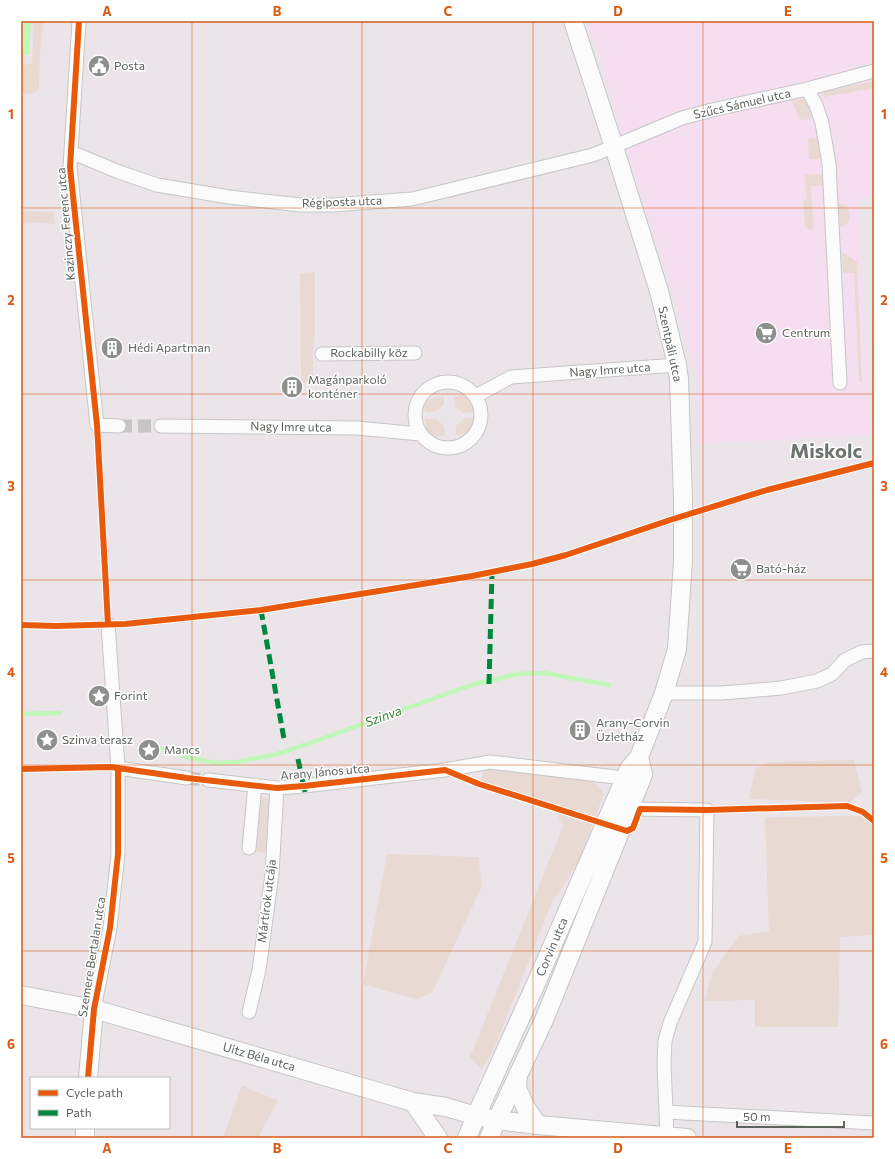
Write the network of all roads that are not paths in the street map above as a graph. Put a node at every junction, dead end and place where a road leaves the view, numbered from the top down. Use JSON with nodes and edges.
{"nodes":[{"id":1,"x":79,"y":21,"type":"edge"},
{"id":2,"x":573,"y":21,"type":"edge"},
{"id":3,"x":874,"y":71,"type":"edge"},
{"id":4,"x":807,"y":89,"type":"junction"},
{"id":5,"x":614,"y":147,"type":"junction"},
{"id":6,"x":71,"y":152,"type":"junction"},
{"id":7,"x":415,"y":353,"type":"dead end"},
{"id":8,"x":322,"y":354,"type":"dead end"},
{"id":9,"x":677,"y":364,"type":"junction"},
{"id":10,"x":840,"y":383,"type":"dead end"},
{"id":11,"x":476,"y":396,"type":"junction"},
{"id":12,"x":119,"y":426,"type":"tunnel mouth"},
{"id":13,"x":161,"y":426,"type":"tunnel mouth"},
{"id":14,"x":420,"y":434,"type":"junction"},
{"id":15,"x":108,"y":624,"type":"dead end"},
{"id":16,"x":868,"y":651,"type":"edge"},
{"id":17,"x":664,"y":693,"type":"junction"},
{"id":18,"x":652,"y":724,"type":"joint"},
{"id":19,"x":118,"y":768,"type":"junction"},
{"id":20,"x":187,"y":778,"type":"tunnel mouth"},
{"id":21,"x":633,"y":779,"type":"junction"},
{"id":22,"x":208,"y":780,"type":"tunnel mouth"},
{"id":23,"x":255,"y":785,"type":"junction"},
{"id":24,"x":277,"y":788,"type":"junction"},
{"id":25,"x":630,"y":809,"type":"junction"},
{"id":26,"x":249,"y":848,"type":"dead end"},
{"id":27,"x":21,"y":995,"type":"edge"},
{"id":28,"x":94,"y":1008,"type":"junction"},
{"id":29,"x":249,"y":1012,"type":"dead end"},
{"id":30,"x":518,"y":1074,"type":"junction"},
{"id":31,"x":88,"y":1077,"type":"edge"},
{"id":32,"x":489,"y":1087,"type":"junction"},
{"id":33,"x":413,"y":1102,"type":"junction"},
{"id":34,"x":666,"y":1112,"type":"junction"},
{"id":35,"x":476,"y":1116,"type":"junction"},
{"id":36,"x":497,"y":1120,"type":"junction"},
{"id":37,"x":874,"y":1123,"type":"edge"},
{"id":38,"x":538,"y":1126,"type":"junction"},
{"id":39,"x":667,"y":1136,"type":"junction"},
{"id":40,"x":438,"y":1138,"type":"edge"},
{"id":41,"x":467,"y":1138,"type":"edge"},
{"id":42,"x":489,"y":1138,"type":"edge"},
{"id":43,"x":687,"y":1138,"type":"edge"}],
"edges":[{"from":1,"to":6,"type":"street","name":"Kazinczy Ferenc utca"},
{"from":2,"to":5,"type":"street","name":"Szentpáli utca"},
{"from":3,"to":4,"type":"street","name":"Szűcs Sámuel utca"},
{"from":4,"to":5,"type":"street","name":"Szűcs Sámuel utca"},
{"from":4,"to":10,"type":"street"},
{"from":5,"to":6,"type":"street","name":"Régiposta utca"},
{"from":5,"to":9,"type":"street","name":"Szentpáli utca"},
{"from":6,"to":12,"type":"street","name":"Kazinczy Ferenc utca"},
{"from":7,"to":8,"type":"street","name":"Rockabilly köz"},
{"from":9,"to":11,"type":"street","name":"Nagy Imre utca"},
{"from":9,"to":17,"type":"street","name":"Szentpáli utca"},
{"from":11,"to":14,"type":"street"},
{"from":11,"to":14,"type":"street"},
{"from":13,"to":14,"type":"street","name":"Nagy Imre utca"},
{"from":15,"to":19,"type":"street","name":"Szemere Bertalan utca"},
{"from":16,"to":17,"type":"street"},
{"from":17,"to":18,"type":"street","name":"Szentpáli utca"},
{"from":18,"to":21,"type":"street","name":"Corvin utca"},
{"from":19,"to":20,"type":"street"},
{"from":19,"to":28,"type":"street","name":"Szemere Bertalan utca"},
{"from":21,"to":24,"type":"street","name":"Arany János utca"},
{"from":21,"to":25,"type":"street","name":"Corvin utca"},
{"from":21,"to":32,"type":"street","name":"Corvin utca"},
{"from":22,"to":23,"type":"street","name":"Arany János utca"},
{"from":23,"to":24,"type":"street","name":"Arany János utca"},
{"from":23,"to":26,"type":"street"},
{"from":24,"to":29,"type":"street","name":"Mártírok utcája"},
{"from":25,"to":30,"type":"street","name":"Corvin utca"},
{"from":25,"to":34,"type":"street"},
{"from":27,"to":28,"type":"street","name":"Uitz Béla utca"},
{"from":28,"to":31,"type":"street","name":"Szemere Bertalan utca"},
{"from":28,"to":33,"type":"street","name":"Uitz Béla utca"},
{"from":30,"to":36,"type":"street","name":"Corvin utca"},
{"from":30,"to":38,"type":"street"},
{"from":32,"to":33,"type":"street"},
{"from":32,"to":35,"type":"street","name":"Corvin utca"},
{"from":33,"to":35,"type":"street","name":"Uitz Béla utca"},
{"from":33,"to":40,"type":"street"},
{"from":34,"to":37,"type":"street"},
{"from":34,"to":39,"type":"street"},
{"from":35,"to":36,"type":"street","name":"Uitz Béla utca"},
{"from":35,"to":41,"type":"street","name":"Corvin utca"},
{"from":36,"to":38,"type":"street","name":"Uitz Béla utca"},
{"from":36,"to":42,"type":"street","name":"Corvin utca"},
{"from":38,"to":39,"type":"street","name":"Uitz Béla utca"},
{"from":39,"to":43,"type":"street","name":"Uitz Béla utca"}]}
